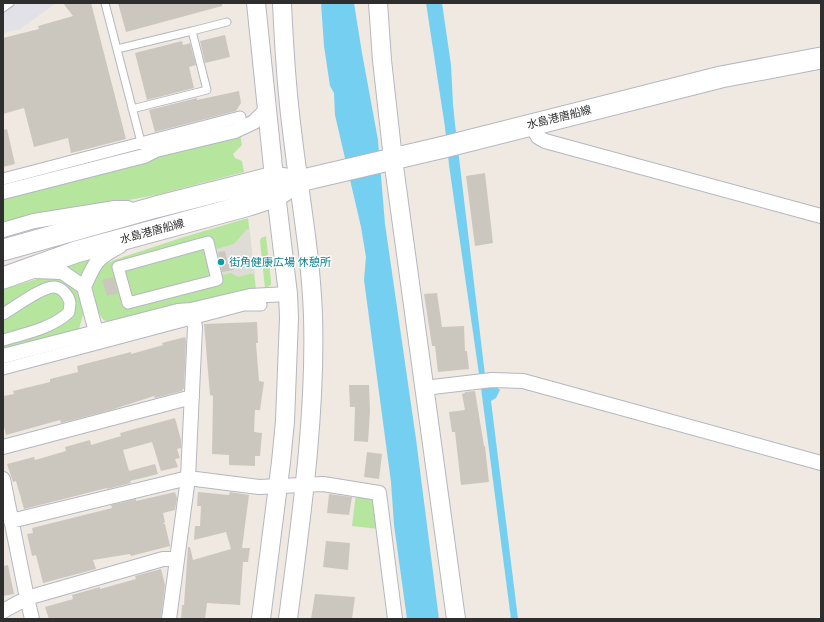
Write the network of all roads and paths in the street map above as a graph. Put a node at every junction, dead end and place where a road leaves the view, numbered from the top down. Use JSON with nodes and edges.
{"nodes":[{"id":1,"x":10,"y":3,"type":"edge"},
{"id":2,"x":105,"y":3,"type":"edge"},
{"id":3,"x":256,"y":3,"type":"edge"},
{"id":4,"x":282,"y":3,"type":"edge"},
{"id":5,"x":378,"y":3,"type":"edge"},
{"id":6,"x":3,"y":8,"type":"edge"},
{"id":7,"x":227,"y":22,"type":"dead end"},
{"id":8,"x":192,"y":31,"type":"junction"},
{"id":9,"x":117,"y":49,"type":"junction"},
{"id":10,"x":821,"y":58,"type":"edge"},
{"id":11,"x":132,"y":109,"type":"junction"},
{"id":12,"x":267,"y":109,"type":"junction"},
{"id":13,"x":240,"y":117,"type":"dead end"},
{"id":14,"x":531,"y":124,"type":"junction"},
{"id":15,"x":143,"y":149,"type":"junction"},
{"id":16,"x":389,"y":160,"type":"junction"},
{"id":17,"x":3,"y":179,"type":"edge"},
{"id":18,"x":299,"y":181,"type":"junction"},
{"id":19,"x":275,"y":187,"type":"junction"},
{"id":20,"x":3,"y":192,"type":"edge"},
{"id":21,"x":156,"y":207,"type":"junction"},
{"id":22,"x":821,"y":216,"type":"edge"},
{"id":23,"x":3,"y":230,"type":"edge"},
{"id":24,"x":139,"y":235,"type":"junction"},
{"id":25,"x":3,"y":250,"type":"edge"},
{"id":26,"x":11,"y":275,"type":"edge"},
{"id":27,"x":217,"y":280,"type":"joint"},
{"id":28,"x":84,"y":287,"type":"junction"},
{"id":29,"x":288,"y":294,"type":"junction"},
{"id":30,"x":261,"y":304,"type":"dead end"},
{"id":31,"x":3,"y":314,"type":"edge"},
{"id":32,"x":192,"y":315,"type":"junction"},
{"id":33,"x":96,"y":332,"type":"junction"},
{"id":34,"x":3,"y":340,"type":"edge"},
{"id":35,"x":3,"y":356,"type":"edge"},
{"id":36,"x":3,"y":369,"type":"edge"},
{"id":37,"x":424,"y":388,"type":"junction"},
{"id":38,"x":192,"y":399,"type":"junction"},
{"id":39,"x":3,"y":448,"type":"edge"},
{"id":40,"x":821,"y":463,"type":"edge"},
{"id":41,"x":188,"y":478,"type":"junction"},
{"id":42,"x":3,"y":480,"type":"edge"},
{"id":43,"x":305,"y":485,"type":"junction"},
{"id":44,"x":278,"y":486,"type":"junction"},
{"id":45,"x":11,"y":521,"type":"junction"},
{"id":46,"x":177,"y":559,"type":"junction"},
{"id":47,"x":27,"y":598,"type":"junction"},
{"id":48,"x":3,"y":611,"type":"edge"},
{"id":49,"x":32,"y":619,"type":"edge"},
{"id":50,"x":169,"y":619,"type":"edge"},
{"id":51,"x":260,"y":619,"type":"edge"},
{"id":52,"x":288,"y":619,"type":"edge"},
{"id":53,"x":395,"y":619,"type":"edge"},
{"id":54,"x":456,"y":619,"type":"edge"}],
"edges":[{"from":1,"to":6,"type":"lane"},
{"from":2,"to":9,"type":"lane"},
{"from":3,"to":12,"type":"street"},
{"from":4,"to":18,"type":"street"},
{"from":5,"to":16,"type":"street"},
{"from":7,"to":8,"type":"lane"},
{"from":8,"to":9,"type":"lane"},
{"from":8,"to":11,"type":"lane"},
{"from":9,"to":11,"type":"lane"},
{"from":10,"to":14,"type":"main road","name":"水島港唐船線"},
{"from":11,"to":15,"type":"lane"},
{"from":12,"to":15,"type":"street"},
{"from":12,"to":19,"type":"street"},
{"from":13,"to":15,"type":"street"},
{"from":14,"to":16,"type":"main road","name":"水島港唐船線"},
{"from":14,"to":22,"type":"street"},
{"from":15,"to":17,"type":"street"},
{"from":15,"to":20,"type":"street"},
{"from":16,"to":18,"type":"main road","name":"水島港唐船線"},
{"from":16,"to":37,"type":"street"},
{"from":18,"to":19,"type":"main road","name":"水島港唐船線"},
{"from":18,"to":43,"type":"street"},
{"from":19,"to":21,"type":"main road","name":"水島港唐船線"},
{"from":19,"to":24,"type":"main road","name":"水島港唐船線"},
{"from":19,"to":29,"type":"street"},
{"from":21,"to":23,"type":"street"},
{"from":21,"to":25,"type":"main road","name":"水島港唐船線"},
{"from":24,"to":26,"type":"main road","name":"水島港唐船線"},
{"from":24,"to":28,"type":"street"},
{"from":26,"to":28,"type":"street"},
{"from":27,"to":27,"type":"street"},
{"from":28,"to":33,"type":"street"},
{"from":29,"to":32,"type":"street"},
{"from":29,"to":44,"type":"street"},
{"from":30,"to":32,"type":"street"},
{"from":31,"to":34,"type":"street"},
{"from":32,"to":33,"type":"street"},
{"from":32,"to":36,"type":"street"},
{"from":32,"to":38,"type":"street"},
{"from":33,"to":35,"type":"street"},
{"from":37,"to":40,"type":"street"},
{"from":37,"to":54,"type":"street"},
{"from":38,"to":39,"type":"street"},
{"from":38,"to":41,"type":"street"},
{"from":41,"to":44,"type":"street"},
{"from":41,"to":45,"type":"street"},
{"from":41,"to":46,"type":"street"},
{"from":42,"to":45,"type":"street"},
{"from":43,"to":44,"type":"street"},
{"from":43,"to":52,"type":"street"},
{"from":43,"to":53,"type":"street"},
{"from":44,"to":51,"type":"street"},
{"from":45,"to":47,"type":"street"},
{"from":46,"to":47,"type":"street"},
{"from":46,"to":50,"type":"street"},
{"from":47,"to":48,"type":"street"},
{"from":47,"to":49,"type":"street"}]}
